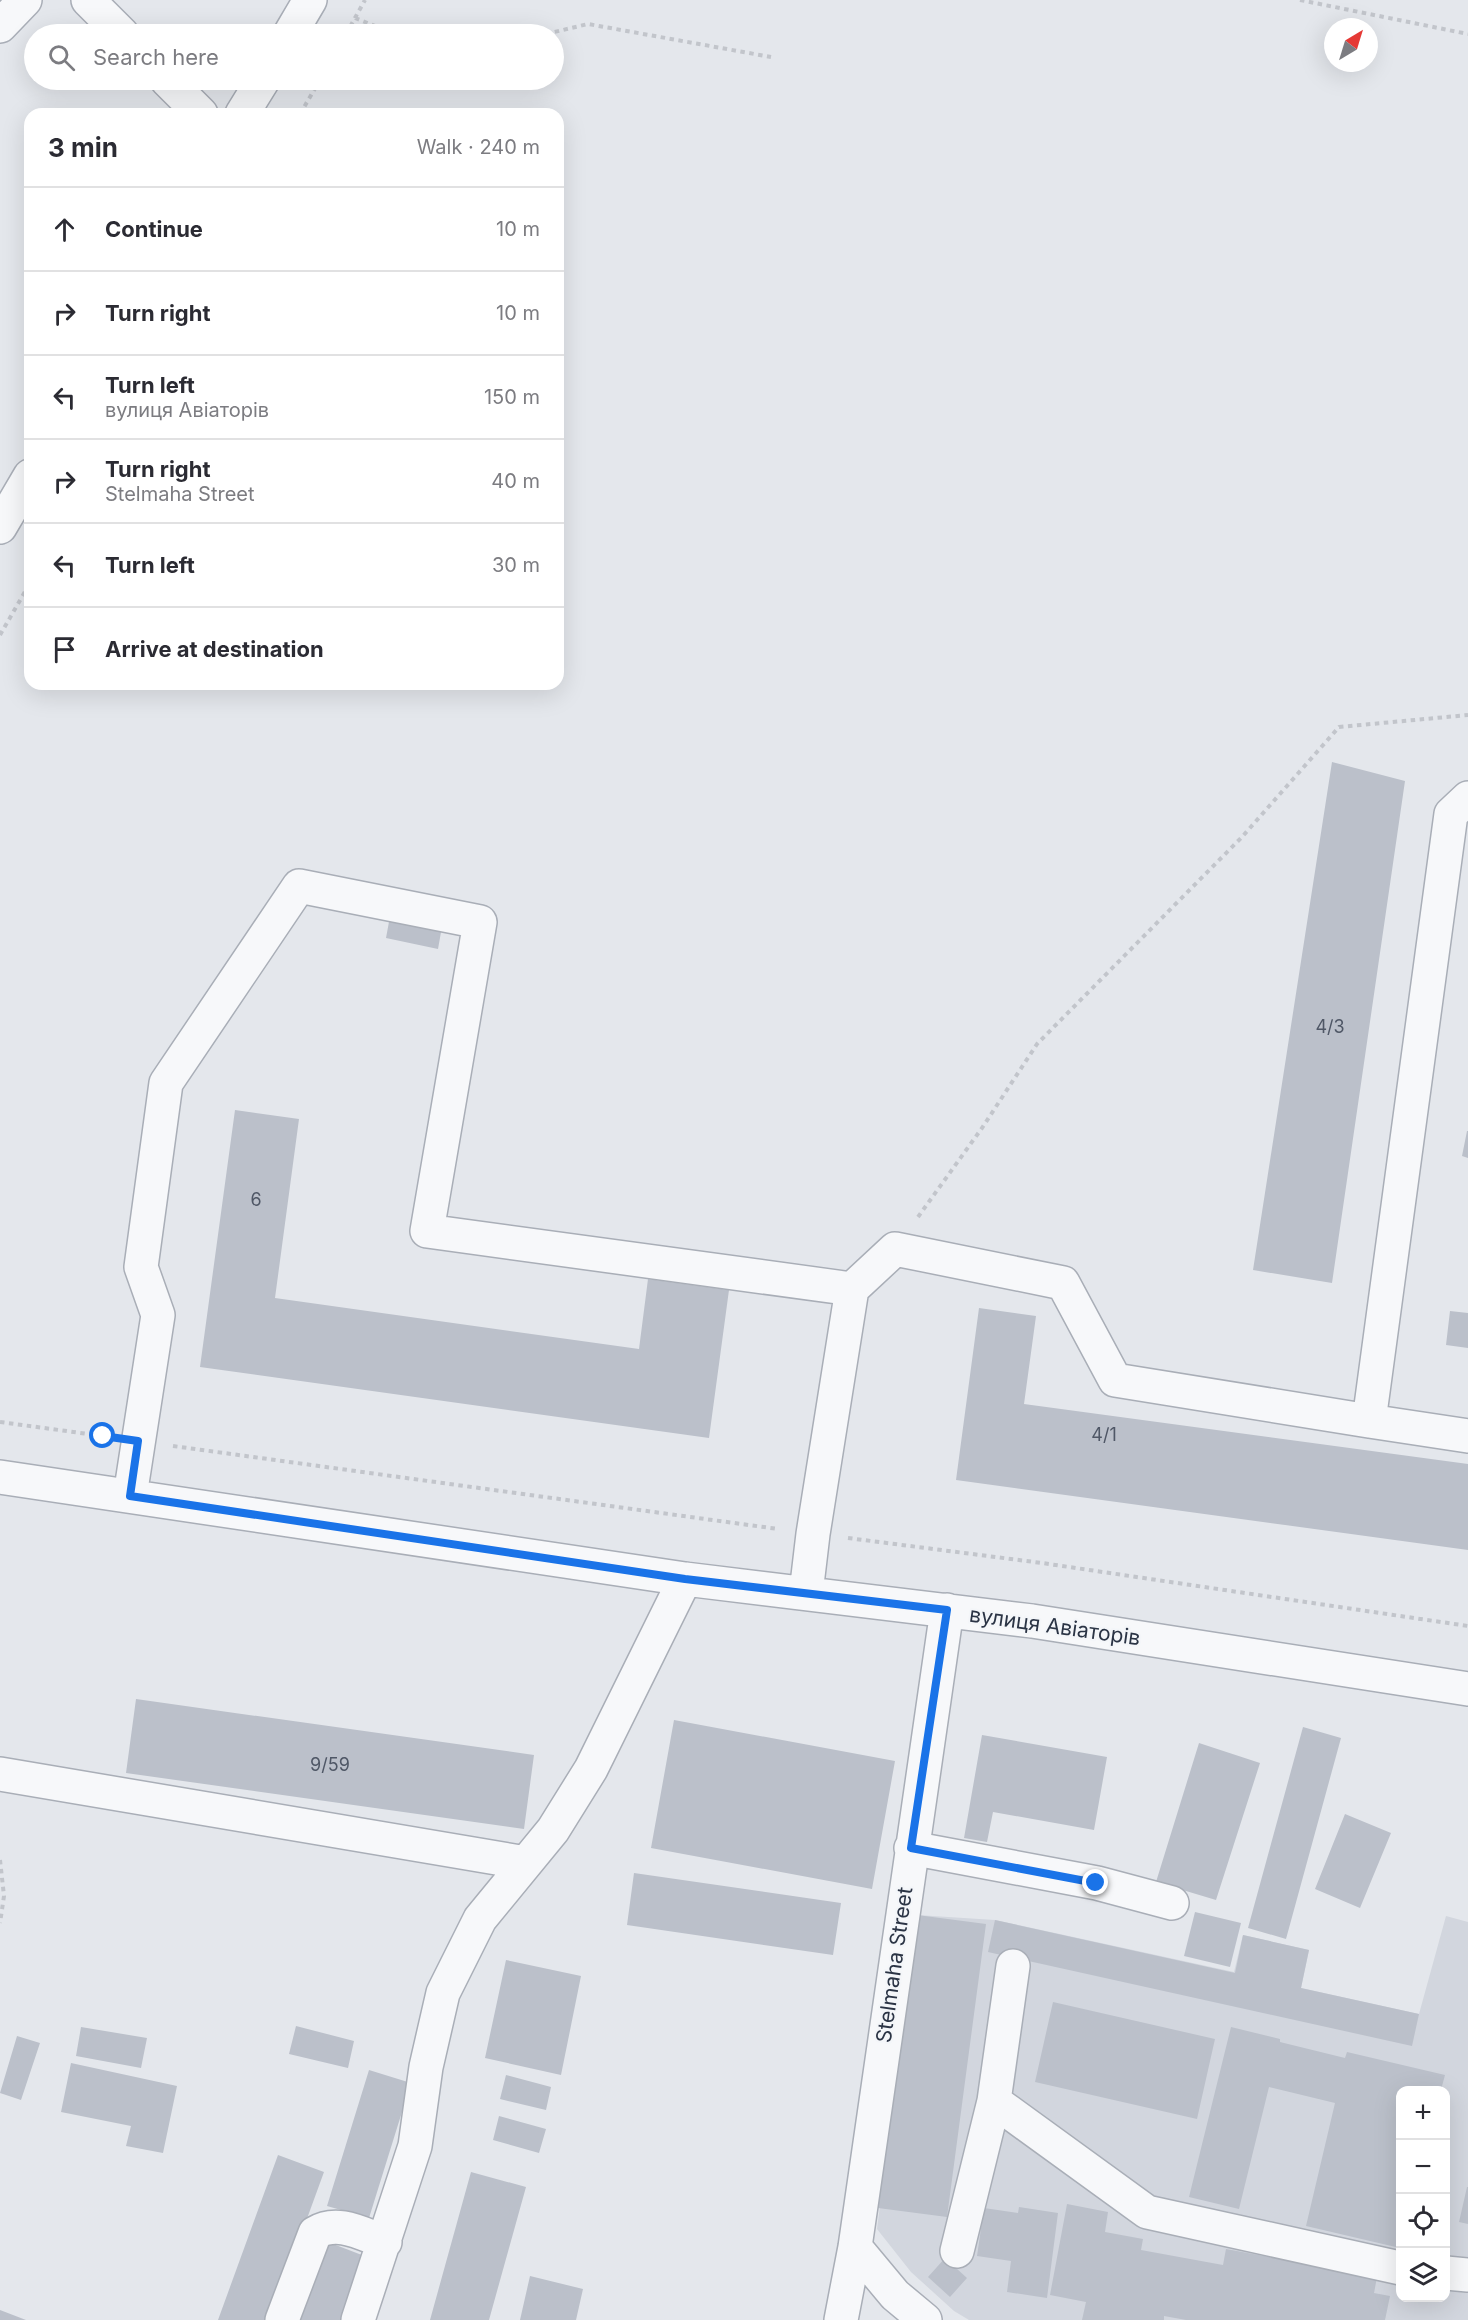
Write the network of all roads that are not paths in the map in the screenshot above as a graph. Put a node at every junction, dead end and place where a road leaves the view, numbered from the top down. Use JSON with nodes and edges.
{"nodes":[{"id":1,"x":25,"y":0,"type":"edge"},
{"id":2,"x":88,"y":0,"type":"edge"},
{"id":3,"x":310,"y":0,"type":"edge"},
{"id":4,"x":112,"y":24,"type":"edge"},
{"id":5,"x":296,"y":24,"type":"edge"},
{"id":6,"x":0,"y":26,"type":"edge"},
{"id":7,"x":177,"y":90,"type":"edge"},
{"id":8,"x":257,"y":90,"type":"edge"},
{"id":9,"x":195,"y":108,"type":"edge"},
{"id":10,"x":246,"y":108,"type":"edge"},
{"id":11,"x":24,"y":486,"type":"edge"},
{"id":12,"x":0,"y":527,"type":"edge"},
{"id":13,"x":1468,"y":798,"type":"edge"},
{"id":14,"x":852,"y":1289,"type":"junction"},
{"id":15,"x":1369,"y":1421,"type":"junction"},
{"id":16,"x":1468,"y":1436,"type":"edge"},
{"id":17,"x":0,"y":1477,"type":"edge"},
{"id":18,"x":130,"y":1496,"type":"junction"},
{"id":19,"x":685,"y":1579,"type":"junction"},
{"id":20,"x":806,"y":1593,"type":"junction"},
{"id":21,"x":947,"y":1610,"type":"junction"},
{"id":22,"x":1468,"y":1689,"type":"edge"},
{"id":23,"x":0,"y":1774,"type":"edge"},
{"id":24,"x":911,"y":1848,"type":"junction"},
{"id":25,"x":526,"y":1863,"type":"junction"},
{"id":26,"x":1172,"y":1903,"type":"dead end"},
{"id":27,"x":1013,"y":1966,"type":"dead end"},
{"id":28,"x":994,"y":2101,"type":"junction"},
{"id":29,"x":385,"y":2242,"type":"junction"},
{"id":30,"x":855,"y":2247,"type":"junction"},
{"id":31,"x":957,"y":2251,"type":"dead end"},
{"id":32,"x":1396,"y":2267,"type":"edge"},
{"id":33,"x":1450,"y":2274,"type":"edge"},
{"id":34,"x":1468,"y":2276,"type":"edge"},
{"id":35,"x":282,"y":2320,"type":"edge"},
{"id":36,"x":358,"y":2320,"type":"edge"},
{"id":37,"x":841,"y":2320,"type":"edge"},
{"id":38,"x":925,"y":2320,"type":"edge"}],
"edges":[{"from":1,"to":6,"type":"street"},
{"from":2,"to":4,"type":"street"},
{"from":3,"to":5,"type":"street"},
{"from":7,"to":9,"type":"street"},
{"from":8,"to":10,"type":"street"},
{"from":11,"to":12,"type":"street"},
{"from":13,"to":15,"type":"street"},
{"from":14,"to":15,"type":"street"},
{"from":14,"to":18,"type":"street"},
{"from":14,"to":20,"type":"street"},
{"from":15,"to":16,"type":"street"},
{"from":17,"to":18,"type":"street","name":"вулиця Авіаторів"},
{"from":18,"to":19,"type":"street","name":"вулиця Авіаторів"},
{"from":19,"to":20,"type":"street","name":"вулиця Авіаторів"},
{"from":19,"to":25,"type":"street"},
{"from":20,"to":21,"type":"street","name":"вулиця Авіаторів"},
{"from":21,"to":22,"type":"street","name":"вулиця Авіаторів"},
{"from":21,"to":24,"type":"street","name":"Stelmaha Street"},
{"from":23,"to":25,"type":"street"},
{"from":24,"to":26,"type":"street"},
{"from":24,"to":30,"type":"street","name":"Stelmaha Street"},
{"from":25,"to":29,"type":"street"},
{"from":27,"to":28,"type":"street"},
{"from":28,"to":31,"type":"street"},
{"from":28,"to":32,"type":"street"},
{"from":29,"to":35,"type":"street"},
{"from":29,"to":36,"type":"street"},
{"from":30,"to":37,"type":"street","name":"Stelmaha Street"},
{"from":30,"to":38,"type":"street"},
{"from":33,"to":34,"type":"street"}]}
